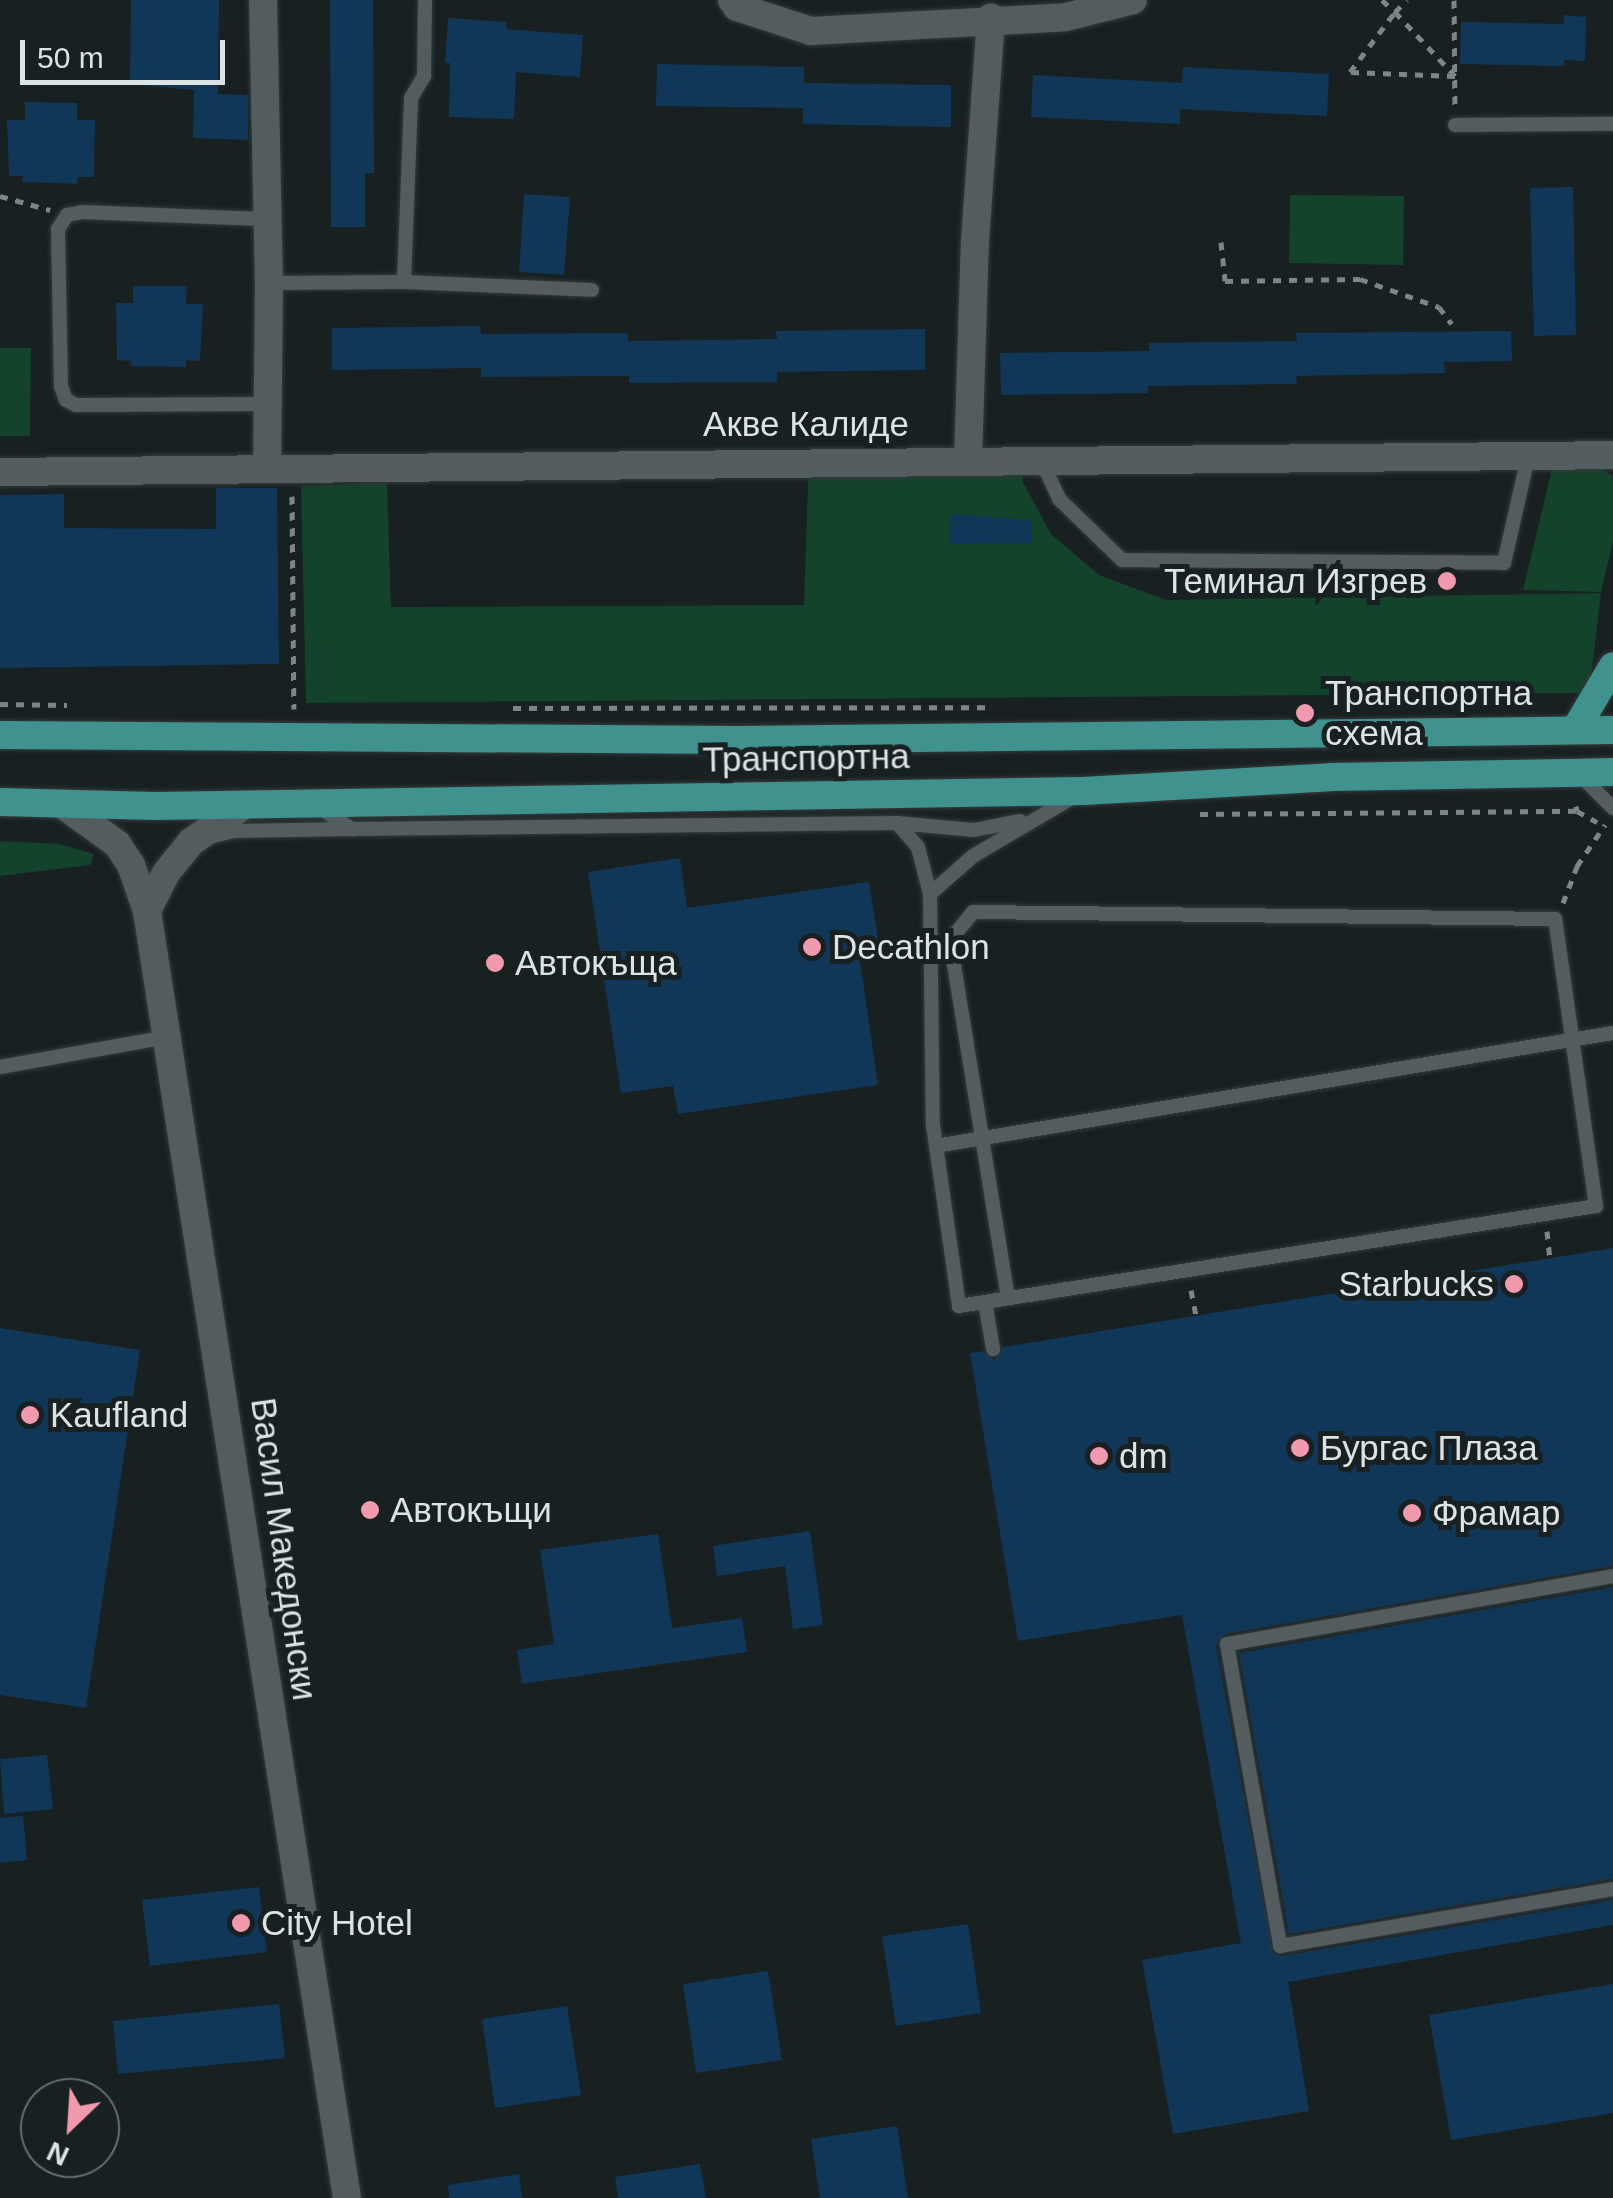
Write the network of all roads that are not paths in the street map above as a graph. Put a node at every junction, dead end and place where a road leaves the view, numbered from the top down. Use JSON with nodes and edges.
{"nodes":[{"id":1,"x":263,"y":0,"type":"edge"},
{"id":2,"x":425,"y":0,"type":"edge"},
{"id":3,"x":732,"y":0,"type":"edge"},
{"id":4,"x":1133,"y":0,"type":"edge"},
{"id":5,"x":991,"y":18,"type":"junction"},
{"id":6,"x":1613,"y":124,"type":"edge"},
{"id":7,"x":1455,"y":125,"type":"road end"},
{"id":8,"x":268,"y":219,"type":"junction"},
{"id":9,"x":269,"y":282,"type":"junction"},
{"id":10,"x":404,"y":282,"type":"junction"},
{"id":11,"x":592,"y":290,"type":"dead end"},
{"id":12,"x":268,"y":404,"type":"junction"},
{"id":13,"x":1613,"y":455,"type":"edge"},
{"id":14,"x":1528,"y":456,"type":"junction"},
{"id":15,"x":968,"y":461,"type":"junction"},
{"id":16,"x":1043,"y":464,"type":"junction"},
{"id":17,"x":279,"y":468,"type":"junction"},
{"id":18,"x":0,"y":472,"type":"edge"},
{"id":19,"x":1613,"y":666,"type":"edge"},
{"id":20,"x":1575,"y":730,"type":"junction"},
{"id":21,"x":1613,"y":730,"type":"edge"},
{"id":22,"x":0,"y":735,"type":"edge"},
{"id":23,"x":1576,"y":770,"type":"junction"},
{"id":24,"x":1613,"y":772,"type":"edge"},
{"id":25,"x":1083,"y":792,"type":"junction"},
{"id":26,"x":0,"y":802,"type":"edge"},
{"id":27,"x":315,"y":804,"type":"junction"},
{"id":28,"x":64,"y":805,"type":"junction"},
{"id":29,"x":244,"y":805,"type":"junction"},
{"id":30,"x":1613,"y":808,"type":"edge"},
{"id":31,"x":1032,"y":818,"type":"junction"},
{"id":32,"x":897,"y":824,"type":"junction"},
{"id":33,"x":352,"y":829,"type":"junction"},
{"id":34,"x":191,"y":842,"type":"junction"},
{"id":35,"x":930,"y":894,"type":"junction"},
{"id":36,"x":147,"y":911,"type":"junction"},
{"id":37,"x":1613,"y":1033,"type":"edge"},
{"id":38,"x":166,"y":1036,"type":"junction"},
{"id":39,"x":1572,"y":1040,"type":"junction"},
{"id":40,"x":0,"y":1067,"type":"edge"},
{"id":41,"x":982,"y":1138,"type":"junction"},
{"id":42,"x":936,"y":1146,"type":"junction"},
{"id":43,"x":1613,"y":1204,"type":"edge"},
{"id":44,"x":1596,"y":1206,"type":"junction"},
{"id":45,"x":1008,"y":1298,"type":"junction"},
{"id":46,"x":984,"y":1302,"type":"junction"},
{"id":47,"x":992,"y":1349,"type":"dead end"},
{"id":48,"x":1613,"y":1576,"type":"edge"},
{"id":49,"x":1613,"y":1890,"type":"edge"},
{"id":50,"x":347,"y":2198,"type":"edge"}],
"edges":[{"from":1,"to":8,"type":"street"},
{"from":2,"to":10,"type":"lane"},
{"from":3,"to":5,"type":"street"},
{"from":4,"to":5,"type":"street"},
{"from":5,"to":15,"type":"street"},
{"from":6,"to":7,"type":"lane"},
{"from":8,"to":9,"type":"street"},
{"from":8,"to":12,"type":"lane"},
{"from":9,"to":10,"type":"lane"},
{"from":9,"to":12,"type":"street"},
{"from":10,"to":11,"type":"lane"},
{"from":12,"to":17,"type":"street"},
{"from":13,"to":14,"type":"street","name":"Акве Калиде"},
{"from":14,"to":16,"type":"street","name":"Акве Калиде"},
{"from":14,"to":16,"type":"lane"},
{"from":15,"to":16,"type":"street","name":"Акве Калиде"},
{"from":15,"to":17,"type":"street","name":"Акве Калиде"},
{"from":17,"to":18,"type":"street","name":"Акве Калиде"},
{"from":19,"to":20,"type":"main road"},
{"from":20,"to":21,"type":"main road","name":"Транспортна"},
{"from":20,"to":22,"type":"main road","name":"Транспортна"},
{"from":23,"to":24,"type":"main road","name":"Транспортна"},
{"from":23,"to":25,"type":"main road","name":"Транспортна"},
{"from":23,"to":30,"type":"lane"},
{"from":25,"to":27,"type":"main road","name":"Транспортна"},
{"from":25,"to":31,"type":"lane"},
{"from":26,"to":28,"type":"main road","name":"Транспортна"},
{"from":27,"to":29,"type":"main road","name":"Транспортна"},
{"from":27,"to":33,"type":"lane"},
{"from":28,"to":29,"type":"main road","name":"Транспортна"},
{"from":28,"to":36,"type":"street","name":"Васил Македонски"},
{"from":29,"to":34,"type":"street"},
{"from":31,"to":32,"type":"lane"},
{"from":31,"to":35,"type":"lane"},
{"from":32,"to":33,"type":"lane"},
{"from":32,"to":35,"type":"lane"},
{"from":33,"to":34,"type":"lane"},
{"from":34,"to":36,"type":"street"},
{"from":35,"to":42,"type":"lane"},
{"from":36,"to":38,"type":"street","name":"Васил Македонски"},
{"from":37,"to":39,"type":"lane"},
{"from":38,"to":40,"type":"lane"},
{"from":38,"to":50,"type":"street","name":"Васил Македонски"},
{"from":39,"to":41,"type":"lane"},
{"from":39,"to":41,"type":"lane"},
{"from":39,"to":44,"type":"lane"},
{"from":41,"to":42,"type":"lane"},
{"from":41,"to":45,"type":"lane"},
{"from":42,"to":46,"type":"lane"},
{"from":43,"to":44,"type":"lane"},
{"from":44,"to":45,"type":"lane"},
{"from":45,"to":46,"type":"lane"},
{"from":46,"to":47,"type":"lane"},
{"from":48,"to":49,"type":"lane"}]}
